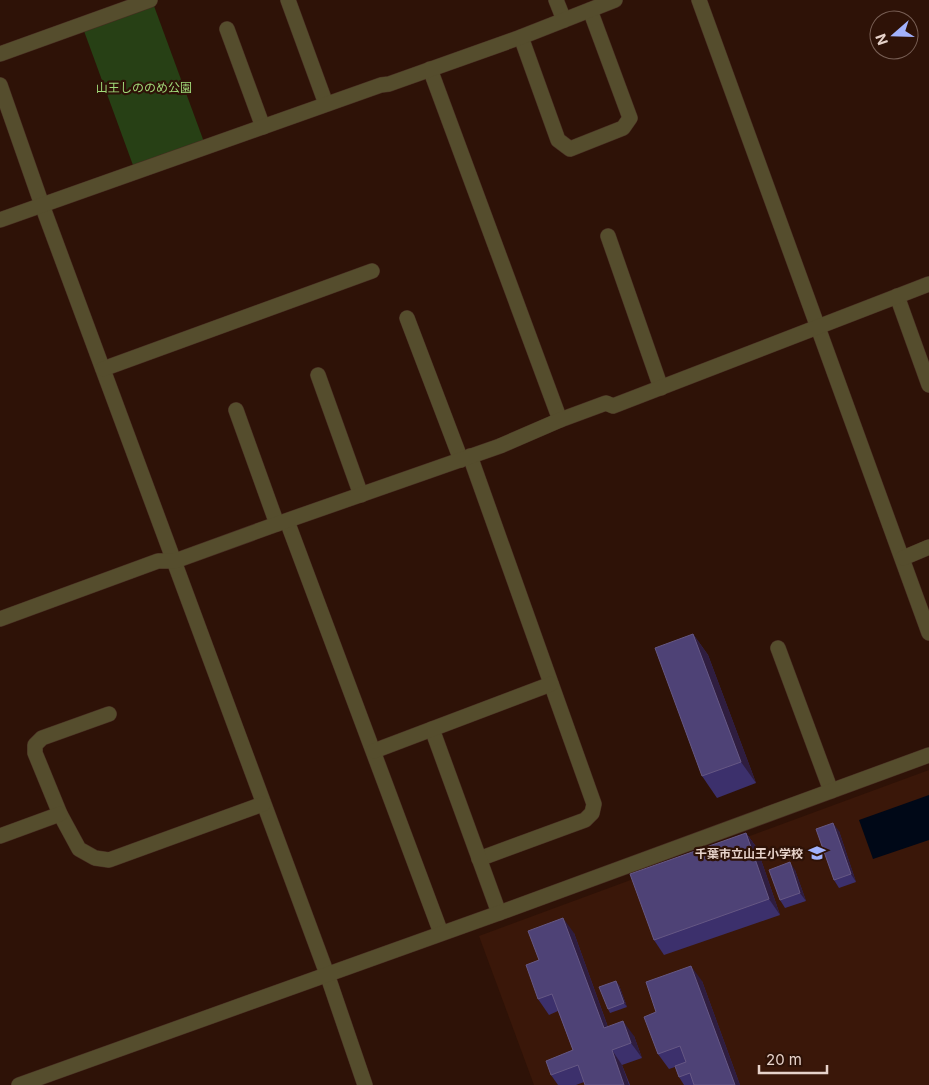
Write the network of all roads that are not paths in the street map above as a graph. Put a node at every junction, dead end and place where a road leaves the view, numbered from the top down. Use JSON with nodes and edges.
{"nodes":[{"id":1,"x":150,"y":0,"type":"edge"},
{"id":2,"x":288,"y":0,"type":"edge"},
{"id":3,"x":556,"y":0,"type":"edge"},
{"id":4,"x":614,"y":0,"type":"edge"},
{"id":5,"x":699,"y":0,"type":"edge"},
{"id":6,"x":590,"y":10,"type":"junction"},
{"id":7,"x":564,"y":20,"type":"junction"},
{"id":8,"x":227,"y":29,"type":"dead end"},
{"id":9,"x":521,"y":37,"type":"junction"},
{"id":10,"x":0,"y":54,"type":"edge"},
{"id":11,"x":430,"y":69,"type":"junction"},
{"id":12,"x":0,"y":85,"type":"edge"},
{"id":13,"x":326,"y":104,"type":"junction"},
{"id":14,"x":4,"y":106,"type":"edge"},
{"id":15,"x":262,"y":127,"type":"junction"},
{"id":16,"x":42,"y":205,"type":"junction"},
{"id":17,"x":0,"y":220,"type":"edge"},
{"id":18,"x":608,"y":236,"type":"dead end"},
{"id":19,"x":372,"y":271,"type":"dead end"},
{"id":20,"x":929,"y":284,"type":"edge"},
{"id":21,"x":897,"y":296,"type":"junction"},
{"id":22,"x":407,"y":318,"type":"dead end"},
{"id":23,"x":818,"y":326,"type":"junction"},
{"id":24,"x":103,"y":369,"type":"junction"},
{"id":25,"x":318,"y":374,"type":"dead end"},
{"id":26,"x":929,"y":386,"type":"edge"},
{"id":27,"x":661,"y":388,"type":"junction"},
{"id":28,"x":236,"y":410,"type":"dead end"},
{"id":29,"x":560,"y":420,"type":"junction"},
{"id":30,"x":465,"y":458,"type":"junction"},
{"id":31,"x":361,"y":495,"type":"junction"},
{"id":32,"x":282,"y":522,"type":"junction"},
{"id":33,"x":929,"y":547,"type":"edge"},
{"id":34,"x":902,"y":558,"type":"junction"},
{"id":35,"x":174,"y":562,"type":"junction"},
{"id":36,"x":0,"y":619,"type":"edge"},
{"id":37,"x":929,"y":633,"type":"edge"},
{"id":38,"x":778,"y":648,"type":"dead end"},
{"id":39,"x":551,"y":684,"type":"junction"},
{"id":40,"x":109,"y":714,"type":"dead end"},
{"id":41,"x":432,"y":729,"type":"junction"},
{"id":42,"x":374,"y":751,"type":"junction"},
{"id":43,"x":929,"y":755,"type":"edge"},
{"id":44,"x":831,"y":791,"type":"junction"},
{"id":45,"x":263,"y":804,"type":"junction"},
{"id":46,"x":60,"y":814,"type":"junction"},
{"id":47,"x":0,"y":836,"type":"edge"},
{"id":48,"x":480,"y":858,"type":"junction"},
{"id":49,"x":499,"y":913,"type":"junction"},
{"id":50,"x":442,"y":933,"type":"junction"},
{"id":51,"x":327,"y":974,"type":"junction"},
{"id":52,"x":19,"y":1085,"type":"edge"},
{"id":53,"x":365,"y":1085,"type":"edge"}],
"edges":[{"from":1,"to":10,"type":"street"},
{"from":2,"to":13,"type":"street"},
{"from":3,"to":7,"type":"street"},
{"from":4,"to":6,"type":"street"},
{"from":5,"to":23,"type":"street"},
{"from":6,"to":7,"type":"street"},
{"from":6,"to":9,"type":"street"},
{"from":7,"to":9,"type":"street"},
{"from":8,"to":15,"type":"street"},
{"from":9,"to":11,"type":"street"},
{"from":11,"to":13,"type":"street"},
{"from":11,"to":29,"type":"street"},
{"from":12,"to":14,"type":"street"},
{"from":13,"to":15,"type":"street"},
{"from":14,"to":16,"type":"street"},
{"from":15,"to":16,"type":"street"},
{"from":16,"to":17,"type":"street"},
{"from":16,"to":24,"type":"street"},
{"from":18,"to":27,"type":"street"},
{"from":19,"to":24,"type":"street"},
{"from":20,"to":21,"type":"street"},
{"from":21,"to":23,"type":"street"},
{"from":21,"to":26,"type":"street"},
{"from":22,"to":30,"type":"street"},
{"from":23,"to":27,"type":"street"},
{"from":23,"to":34,"type":"street"},
{"from":24,"to":35,"type":"street"},
{"from":25,"to":31,"type":"street"},
{"from":27,"to":29,"type":"street"},
{"from":28,"to":32,"type":"street"},
{"from":29,"to":30,"type":"street"},
{"from":30,"to":31,"type":"street"},
{"from":30,"to":39,"type":"street"},
{"from":31,"to":32,"type":"street"},
{"from":32,"to":35,"type":"street"},
{"from":32,"to":42,"type":"street"},
{"from":33,"to":34,"type":"street"},
{"from":34,"to":37,"type":"street"},
{"from":35,"to":36,"type":"street"},
{"from":35,"to":45,"type":"street"},
{"from":38,"to":44,"type":"street"},
{"from":39,"to":41,"type":"street"},
{"from":39,"to":48,"type":"street"},
{"from":40,"to":46,"type":"street"},
{"from":41,"to":42,"type":"street"},
{"from":41,"to":48,"type":"street"},
{"from":42,"to":50,"type":"street"},
{"from":43,"to":44,"type":"street"},
{"from":44,"to":49,"type":"street"},
{"from":45,"to":46,"type":"street"},
{"from":45,"to":51,"type":"street"},
{"from":46,"to":47,"type":"street"},
{"from":48,"to":49,"type":"street"},
{"from":49,"to":50,"type":"street"},
{"from":50,"to":51,"type":"street"},
{"from":51,"to":52,"type":"street"},
{"from":51,"to":53,"type":"street"}]}
